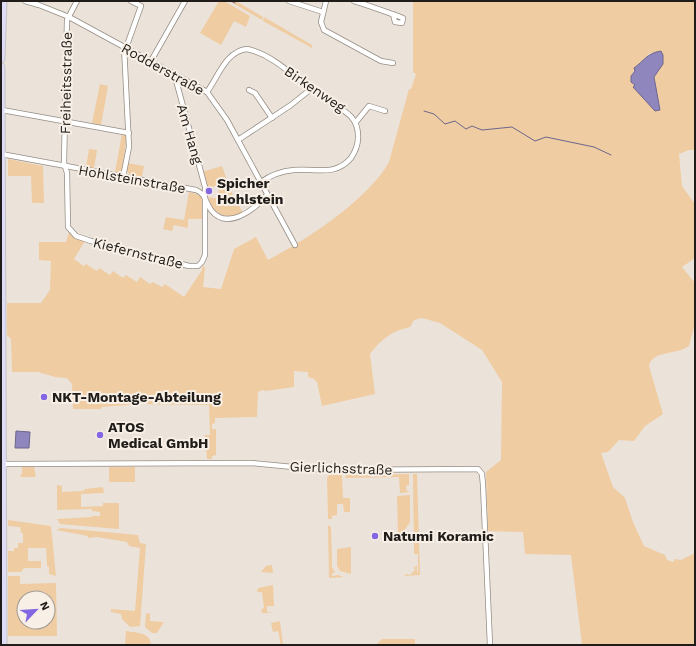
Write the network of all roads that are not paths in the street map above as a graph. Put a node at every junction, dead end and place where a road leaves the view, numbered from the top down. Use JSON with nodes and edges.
{"nodes":[{"id":1,"x":3,"y":1,"type":"edge"},
{"id":2,"x":25,"y":1,"type":"edge"},
{"id":3,"x":77,"y":1,"type":"edge"},
{"id":4,"x":130,"y":1,"type":"edge"},
{"id":5,"x":185,"y":1,"type":"edge"},
{"id":6,"x":289,"y":1,"type":"edge"},
{"id":7,"x":326,"y":1,"type":"edge"},
{"id":8,"x":354,"y":1,"type":"edge"},
{"id":9,"x":142,"y":3,"type":"edge"},
{"id":10,"x":323,"y":12,"type":"junction"},
{"id":11,"x":393,"y":14,"type":"dead end"},
{"id":12,"x":68,"y":17,"type":"junction"},
{"id":13,"x":125,"y":47,"type":"junction"},
{"id":14,"x":1,"y":59,"type":"edge"},
{"id":15,"x":151,"y":61,"type":"junction"},
{"id":16,"x":393,"y":63,"type":"dead end"},
{"id":17,"x":1,"y":67,"type":"edge"},
{"id":18,"x":174,"y":73,"type":"junction"},
{"id":19,"x":311,"y":89,"type":"junction"},
{"id":20,"x":249,"y":90,"type":"dead end"},
{"id":21,"x":207,"y":92,"type":"junction"},
{"id":22,"x":2,"y":110,"type":"edge"},
{"id":23,"x":385,"y":111,"type":"dead end"},
{"id":24,"x":272,"y":118,"type":"junction"},
{"id":25,"x":66,"y":121,"type":"junction"},
{"id":26,"x":356,"y":122,"type":"junction"},
{"id":27,"x":129,"y":133,"type":"junction"},
{"id":28,"x":238,"y":140,"type":"junction"},
{"id":29,"x":1,"y":154,"type":"edge"},
{"id":30,"x":65,"y":167,"type":"junction"},
{"id":31,"x":123,"y":177,"type":"junction"},
{"id":32,"x":261,"y":182,"type":"junction"},
{"id":33,"x":204,"y":194,"type":"junction"},
{"id":34,"x":267,"y":195,"type":"junction"},
{"id":35,"x":295,"y":245,"type":"dead end"},
{"id":36,"x":2,"y":464,"type":"junction"},
{"id":37,"x":3,"y":645,"type":"edge"},
{"id":38,"x":490,"y":645,"type":"edge"}],
"edges":[{"from":1,"to":14,"type":"main road"},
{"from":2,"to":12,"type":"street","name":"Rodderstraße"},
{"from":3,"to":12,"type":"street","name":"Freiheitsstraße"},
{"from":4,"to":9,"type":"street"},
{"from":5,"to":15,"type":"street"},
{"from":6,"to":10,"type":"street"},
{"from":7,"to":10,"type":"street"},
{"from":8,"to":11,"type":"street"},
{"from":9,"to":13,"type":"street"},
{"from":10,"to":16,"type":"street"},
{"from":12,"to":13,"type":"street","name":"Rodderstraße"},
{"from":12,"to":25,"type":"street","name":"Freiheitsstraße"},
{"from":13,"to":15,"type":"street","name":"Rodderstraße"},
{"from":13,"to":27,"type":"street"},
{"from":15,"to":18,"type":"street","name":"Rodderstraße"},
{"from":17,"to":22,"type":"main road"},
{"from":18,"to":21,"type":"street","name":"Rodderstraße"},
{"from":18,"to":33,"type":"street","name":"Am Hang"},
{"from":19,"to":21,"type":"street","name":"Birkenweg"},
{"from":19,"to":24,"type":"street"},
{"from":19,"to":26,"type":"street","name":"Birkenweg"},
{"from":20,"to":24,"type":"street"},
{"from":21,"to":28,"type":"street","name":"Rodderstraße"},
{"from":22,"to":25,"type":"street"},
{"from":22,"to":29,"type":"main road"},
{"from":23,"to":26,"type":"street"},
{"from":24,"to":28,"type":"street"},
{"from":25,"to":27,"type":"street"},
{"from":25,"to":30,"type":"street","name":"Freiheitsstraße"},
{"from":26,"to":32,"type":"street","name":"Birkenweg"},
{"from":27,"to":31,"type":"street"},
{"from":28,"to":32,"type":"street","name":"Rodderstraße"},
{"from":29,"to":30,"type":"street","name":"Hohlsteinstraße"},
{"from":29,"to":36,"type":"main road"},
{"from":30,"to":31,"type":"street","name":"Hohlsteinstraße"},
{"from":30,"to":33,"type":"street","name":"Kiefernstraße"},
{"from":31,"to":33,"type":"street","name":"Hohlsteinstraße"},
{"from":32,"to":34,"type":"street","name":"Rodderstraße"},
{"from":33,"to":34,"type":"street","name":"Hohlsteinstraße"},
{"from":34,"to":35,"type":"street","name":"Rodderstraße"},
{"from":36,"to":37,"type":"main road"},
{"from":36,"to":38,"type":"street","name":"Gierlichsstraße"}]}
